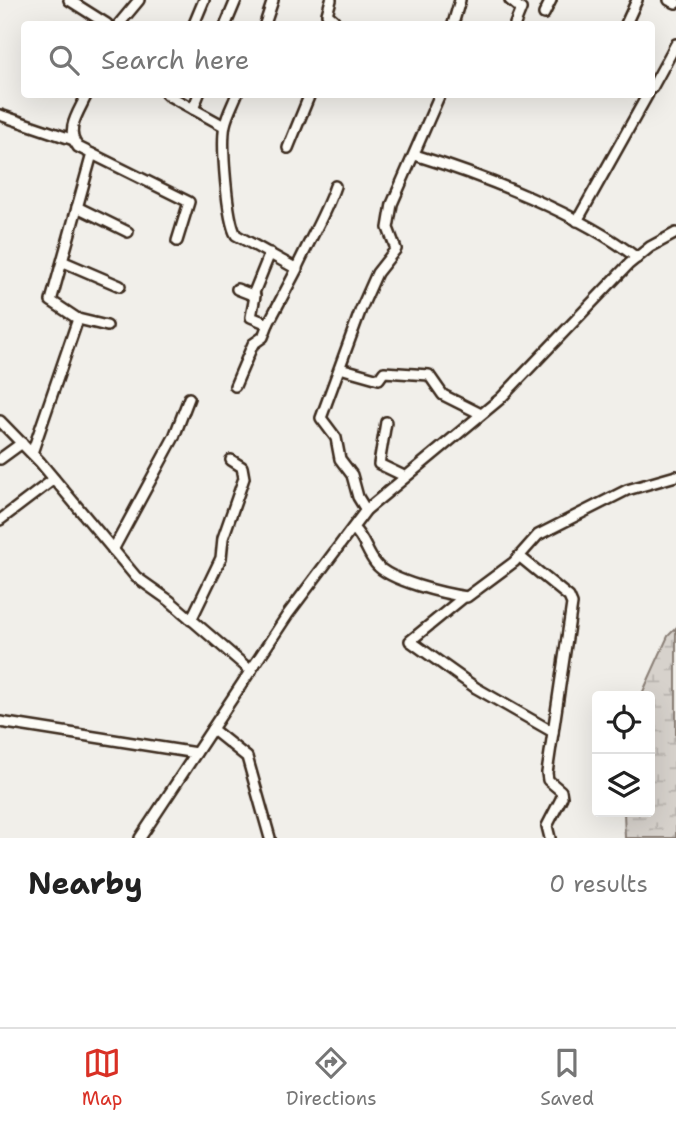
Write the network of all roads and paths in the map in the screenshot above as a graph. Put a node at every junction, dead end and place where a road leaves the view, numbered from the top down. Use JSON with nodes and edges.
{"nodes":[{"id":1,"x":70,"y":0,"type":"edge"},
{"id":2,"x":139,"y":0,"type":"edge"},
{"id":3,"x":204,"y":0,"type":"edge"},
{"id":4,"x":236,"y":0,"type":"edge"},
{"id":5,"x":274,"y":0,"type":"edge"},
{"id":6,"x":331,"y":0,"type":"edge"},
{"id":7,"x":460,"y":0,"type":"edge"},
{"id":8,"x":510,"y":0,"type":"edge"},
{"id":9,"x":551,"y":0,"type":"edge"},
{"id":10,"x":637,"y":0,"type":"edge"},
{"id":11,"x":670,"y":0,"type":"edge"},
{"id":12,"x":676,"y":3,"type":"edge"},
{"id":13,"x":544,"y":14,"type":"dead end"},
{"id":14,"x":102,"y":21,"type":"edge"},
{"id":15,"x":122,"y":21,"type":"edge"},
{"id":16,"x":195,"y":21,"type":"edge"},
{"id":17,"x":227,"y":21,"type":"edge"},
{"id":18,"x":266,"y":21,"type":"edge"},
{"id":19,"x":334,"y":21,"type":"edge"},
{"id":20,"x":454,"y":21,"type":"edge"},
{"id":21,"x":516,"y":21,"type":"edge"},
{"id":22,"x":627,"y":21,"type":"edge"},
{"id":23,"x":676,"y":44,"type":"edge"},
{"id":24,"x":655,"y":82,"type":"edge"},
{"id":25,"x":85,"y":98,"type":"edge"},
{"id":26,"x":173,"y":98,"type":"edge"},
{"id":27,"x":197,"y":98,"type":"edge"},
{"id":28,"x":235,"y":98,"type":"edge"},
{"id":29,"x":308,"y":98,"type":"edge"},
{"id":30,"x":438,"y":98,"type":"edge"},
{"id":31,"x":646,"y":98,"type":"edge"},
{"id":32,"x":193,"y":109,"type":"junction"},
{"id":33,"x":0,"y":116,"type":"edge"},
{"id":34,"x":224,"y":126,"type":"junction"},
{"id":35,"x":71,"y":139,"type":"junction"},
{"id":36,"x":288,"y":148,"type":"dead end"},
{"id":37,"x":92,"y":154,"type":"junction"},
{"id":38,"x":415,"y":155,"type":"junction"},
{"id":39,"x":335,"y":186,"type":"dead end"},
{"id":40,"x":76,"y":207,"type":"junction"},
{"id":41,"x":577,"y":221,"type":"junction"},
{"id":42,"x":128,"y":232,"type":"dead end"},
{"id":43,"x":676,"y":233,"type":"edge"},
{"id":44,"x":177,"y":241,"type":"dead end"},
{"id":45,"x":271,"y":253,"type":"junction"},
{"id":46,"x":636,"y":258,"type":"junction"},
{"id":47,"x":64,"y":262,"type":"junction"},
{"id":48,"x":297,"y":267,"type":"junction"},
{"id":49,"x":120,"y":286,"type":"dead end"},
{"id":50,"x":237,"y":289,"type":"dead end"},
{"id":51,"x":253,"y":295,"type":"junction"},
{"id":52,"x":78,"y":319,"type":"junction"},
{"id":53,"x":268,"y":324,"type":"junction"},
{"id":54,"x":107,"y":326,"type":"dead end"},
{"id":55,"x":340,"y":368,"type":"junction"},
{"id":56,"x":235,"y":386,"type":"dead end"},
{"id":57,"x":189,"y":398,"type":"dead end"},
{"id":58,"x":481,"y":414,"type":"junction"},
{"id":59,"x":0,"y":421,"type":"edge"},
{"id":60,"x":386,"y":422,"type":"dead end"},
{"id":61,"x":22,"y":443,"type":"junction"},
{"id":62,"x":32,"y":453,"type":"junction"},
{"id":63,"x":0,"y":459,"type":"edge"},
{"id":64,"x":230,"y":460,"type":"dead end"},
{"id":65,"x":404,"y":476,"type":"junction"},
{"id":66,"x":676,"y":476,"type":"edge"},
{"id":67,"x":54,"y":479,"type":"junction"},
{"id":68,"x":366,"y":510,"type":"junction"},
{"id":69,"x":0,"y":520,"type":"edge"},
{"id":70,"x":353,"y":528,"type":"junction"},
{"id":71,"x":113,"y":550,"type":"junction"},
{"id":72,"x":519,"y":556,"type":"junction"},
{"id":73,"x":464,"y":597,"type":"junction"},
{"id":74,"x":191,"y":620,"type":"junction"},
{"id":75,"x":251,"y":671,"type":"junction"},
{"id":76,"x":0,"y":722,"type":"edge"},
{"id":77,"x":212,"y":729,"type":"junction"},
{"id":78,"x":553,"y":732,"type":"junction"},
{"id":79,"x":196,"y":753,"type":"junction"},
{"id":80,"x":140,"y":838,"type":"edge"},
{"id":81,"x":270,"y":838,"type":"edge"},
{"id":82,"x":550,"y":838,"type":"edge"}],
"edges":[{"from":1,"to":14,"type":"street"},
{"from":2,"to":15,"type":"street"},
{"from":3,"to":16,"type":"street"},
{"from":4,"to":17,"type":"street"},
{"from":5,"to":18,"type":"street"},
{"from":6,"to":19,"type":"street"},
{"from":7,"to":20,"type":"street"},
{"from":8,"to":21,"type":"street"},
{"from":9,"to":13,"type":"street"},
{"from":10,"to":22,"type":"street"},
{"from":11,"to":12,"type":"street"},
{"from":23,"to":24,"type":"street"},
{"from":25,"to":35,"type":"street"},
{"from":26,"to":32,"type":"street"},
{"from":27,"to":32,"type":"street"},
{"from":28,"to":34,"type":"street"},
{"from":29,"to":36,"type":"street"},
{"from":30,"to":38,"type":"street"},
{"from":31,"to":41,"type":"street"},
{"from":32,"to":34,"type":"street"},
{"from":33,"to":35,"type":"street"},
{"from":34,"to":45,"type":"street"},
{"from":35,"to":37,"type":"street"},
{"from":37,"to":40,"type":"street"},
{"from":37,"to":44,"type":"street"},
{"from":38,"to":41,"type":"street"},
{"from":38,"to":55,"type":"street"},
{"from":39,"to":48,"type":"street"},
{"from":40,"to":42,"type":"street"},
{"from":40,"to":47,"type":"street"},
{"from":41,"to":46,"type":"street"},
{"from":43,"to":46,"type":"street"},
{"from":45,"to":48,"type":"street"},
{"from":45,"to":51,"type":"street"},
{"from":46,"to":58,"type":"street"},
{"from":47,"to":49,"type":"street"},
{"from":47,"to":52,"type":"street"},
{"from":48,"to":53,"type":"street"},
{"from":50,"to":51,"type":"street"},
{"from":51,"to":53,"type":"street"},
{"from":52,"to":54,"type":"street"},
{"from":52,"to":62,"type":"street"},
{"from":53,"to":56,"type":"street"},
{"from":55,"to":58,"type":"street"},
{"from":55,"to":68,"type":"street"},
{"from":57,"to":71,"type":"street"},
{"from":58,"to":65,"type":"street"},
{"from":59,"to":61,"type":"street"},
{"from":60,"to":65,"type":"street"},
{"from":61,"to":62,"type":"street"},
{"from":61,"to":63,"type":"street"},
{"from":62,"to":67,"type":"street"},
{"from":64,"to":74,"type":"street"},
{"from":65,"to":68,"type":"street"},
{"from":66,"to":72,"type":"street"},
{"from":67,"to":69,"type":"street"},
{"from":67,"to":71,"type":"street"},
{"from":68,"to":70,"type":"street"},
{"from":70,"to":73,"type":"street"},
{"from":70,"to":75,"type":"street"},
{"from":71,"to":74,"type":"street"},
{"from":72,"to":73,"type":"street"},
{"from":72,"to":78,"type":"street"},
{"from":73,"to":78,"type":"street"},
{"from":74,"to":75,"type":"street"},
{"from":75,"to":77,"type":"street"},
{"from":76,"to":79,"type":"street"},
{"from":77,"to":79,"type":"street"},
{"from":77,"to":81,"type":"street"},
{"from":78,"to":82,"type":"street"},
{"from":79,"to":80,"type":"street"}]}
